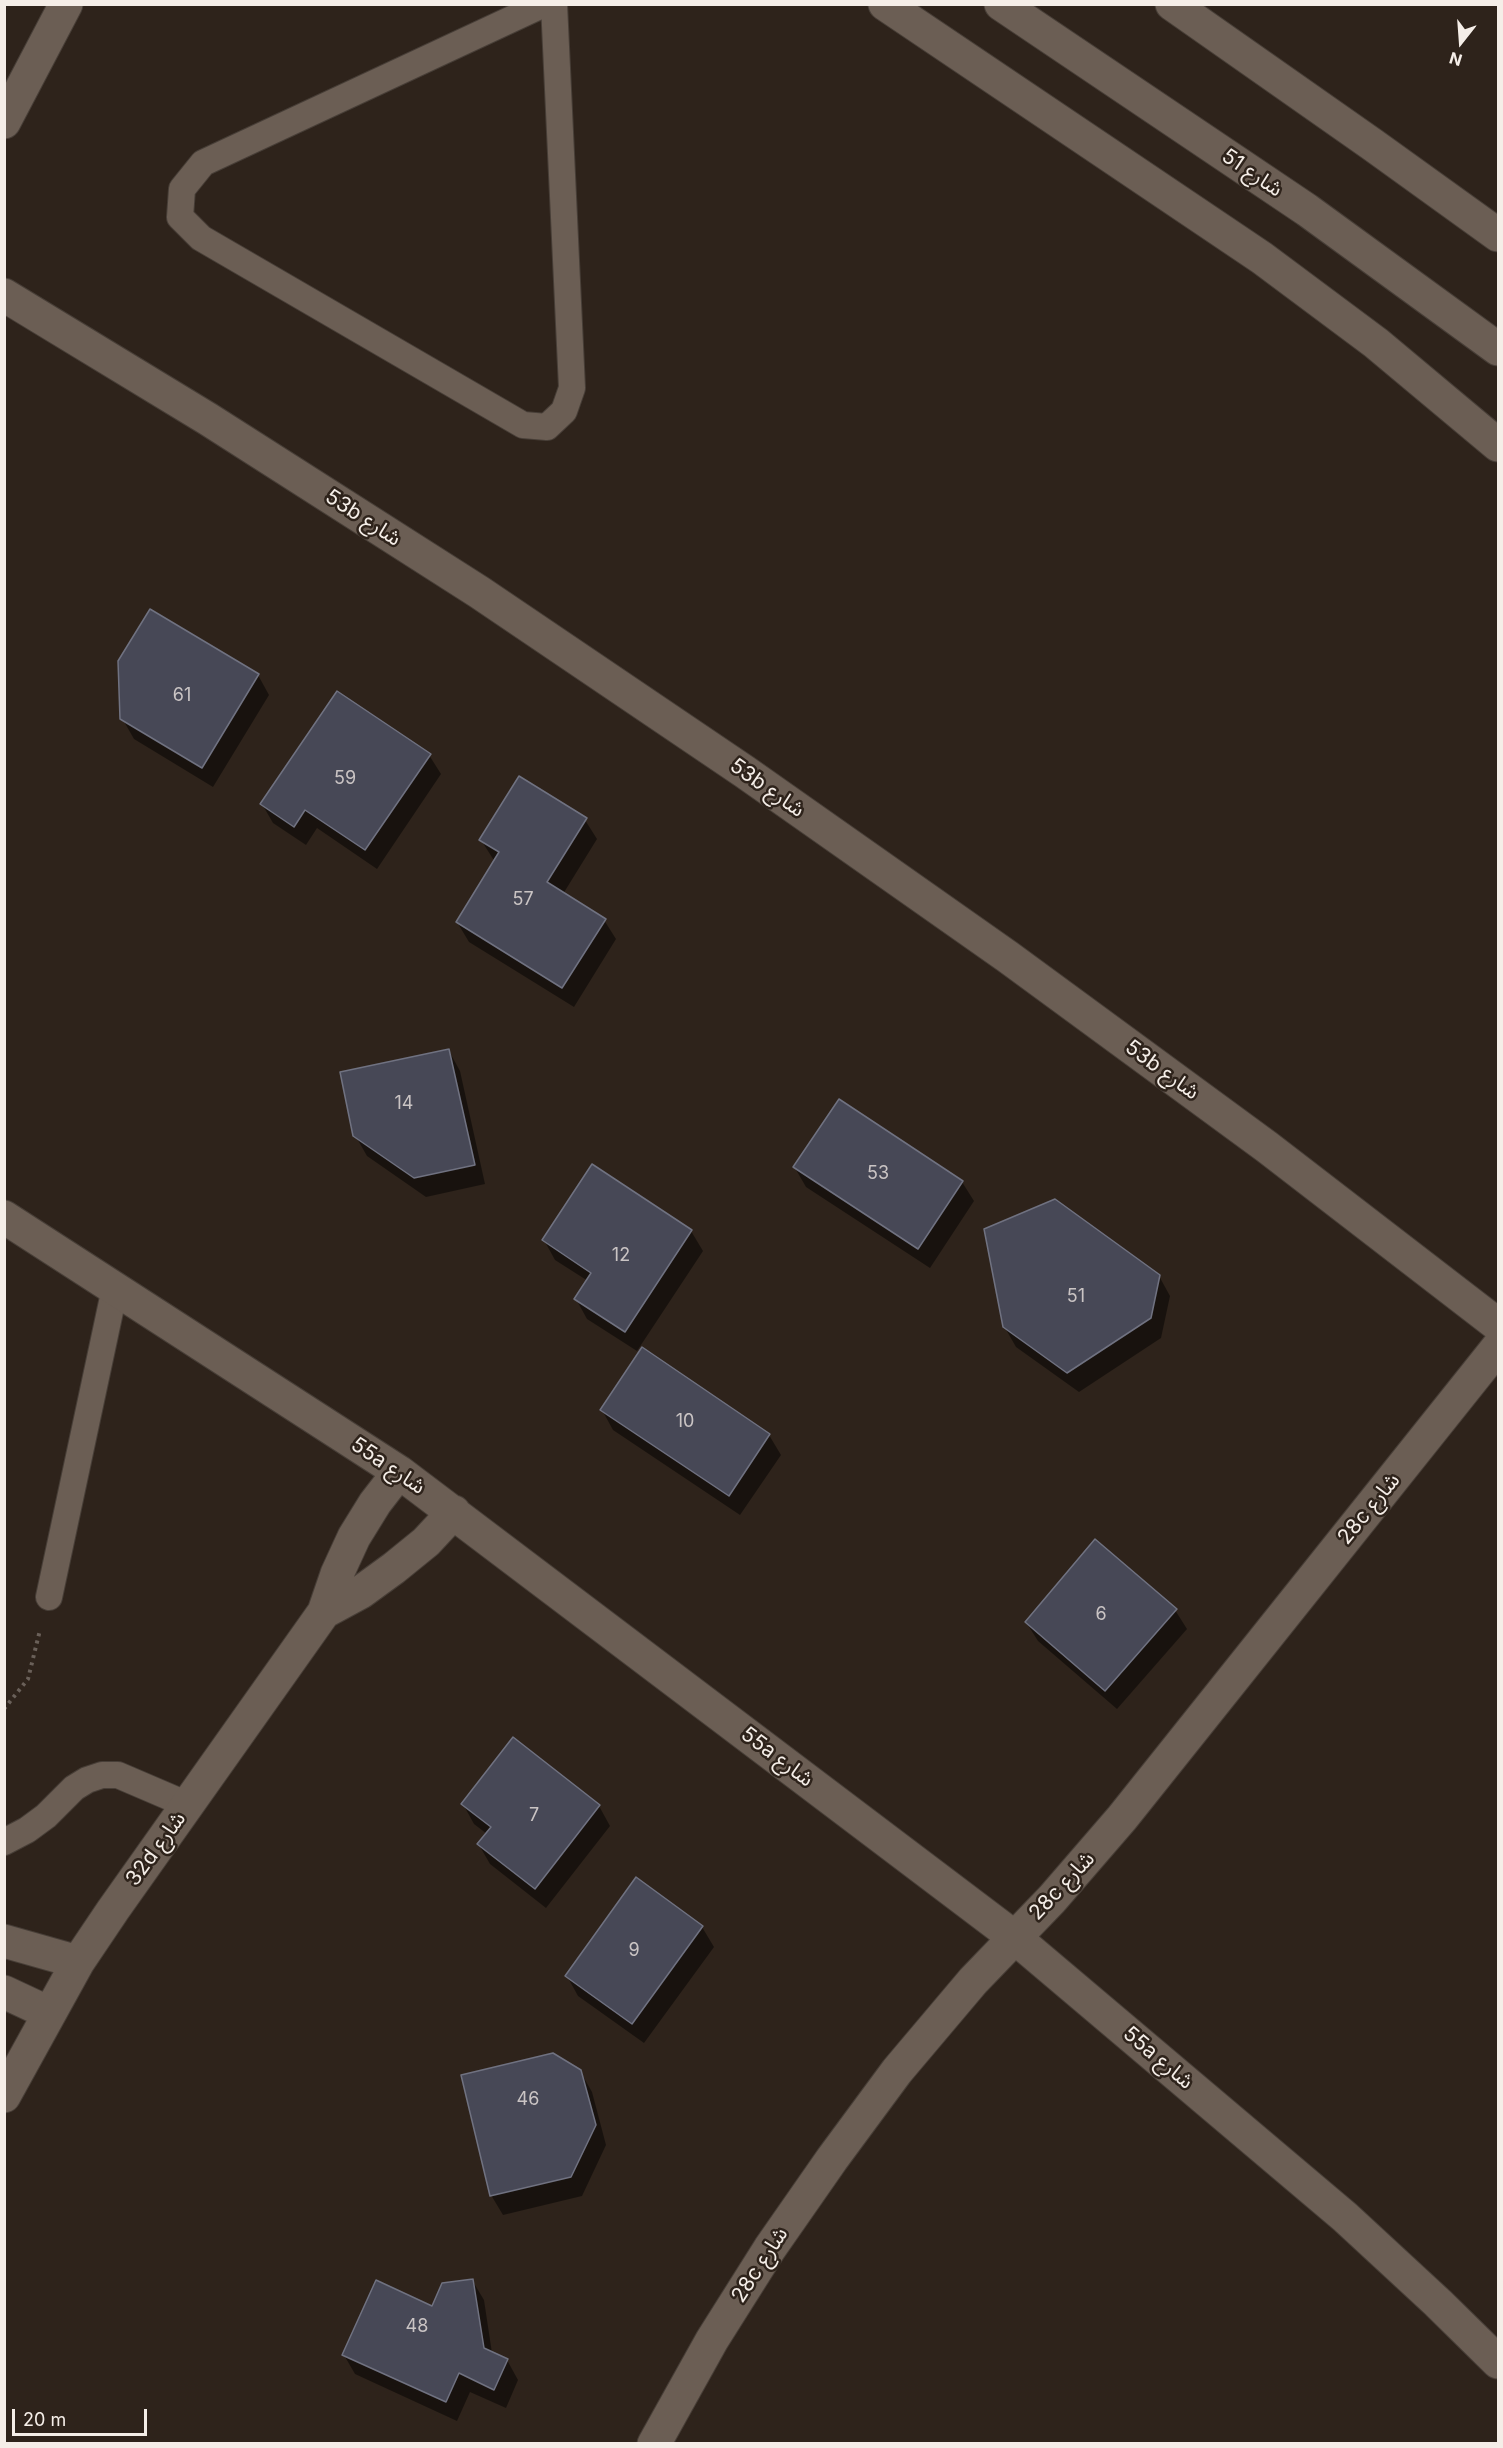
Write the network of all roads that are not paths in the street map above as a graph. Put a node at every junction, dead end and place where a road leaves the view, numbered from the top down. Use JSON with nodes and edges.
{"nodes":[{"id":1,"x":66,"y":4,"type":"edge"},
{"id":2,"x":544,"y":4,"type":"edge"},
{"id":3,"x":554,"y":4,"type":"edge"},
{"id":4,"x":885,"y":4,"type":"edge"},
{"id":5,"x":1001,"y":4,"type":"edge"},
{"id":6,"x":1172,"y":4,"type":"edge"},
{"id":7,"x":4,"y":122,"type":"edge"},
{"id":8,"x":1498,"y":235,"type":"edge"},
{"id":9,"x":4,"y":295,"type":"edge"},
{"id":10,"x":1498,"y":349,"type":"edge"},
{"id":11,"x":1498,"y":445,"type":"edge"},
{"id":12,"x":4,"y":1217,"type":"edge"},
{"id":13,"x":115,"y":1288,"type":"junction"},
{"id":14,"x":1498,"y":1325,"type":"edge"},
{"id":15,"x":1498,"y":1347,"type":"edge"},
{"id":16,"x":399,"y":1472,"type":"junction"},
{"id":17,"x":454,"y":1512,"type":"junction"},
{"id":18,"x":49,"y":1597,"type":"road end"},
{"id":19,"x":324,"y":1612,"type":"junction"},
{"id":20,"x":188,"y":1805,"type":"junction"},
{"id":21,"x":4,"y":1842,"type":"edge"},
{"id":22,"x":1014,"y":1937,"type":"junction"},
{"id":23,"x":4,"y":1941,"type":"edge"},
{"id":24,"x":78,"y":1962,"type":"junction"},
{"id":25,"x":4,"y":1992,"type":"edge"},
{"id":26,"x":49,"y":2013,"type":"junction"},
{"id":27,"x":4,"y":2096,"type":"edge"},
{"id":28,"x":1498,"y":2362,"type":"edge"},
{"id":29,"x":654,"y":2444,"type":"edge"}],
"edges":[{"from":1,"to":7,"type":"street"},
{"from":2,"to":3,"type":"lane"},
{"from":4,"to":11,"type":"street"},
{"from":5,"to":10,"type":"street","name":"شارع 51"},
{"from":6,"to":8,"type":"street"},
{"from":9,"to":14,"type":"street","name":"53b شارع"},
{"from":12,"to":13,"type":"street","name":"55a شارع"},
{"from":13,"to":16,"type":"street","name":"55a شارع"},
{"from":13,"to":18,"type":"lane"},
{"from":15,"to":22,"type":"street","name":"28c شارع"},
{"from":16,"to":17,"type":"street","name":"55a شارع"},
{"from":16,"to":19,"type":"street","name":"32d شارع"},
{"from":17,"to":19,"type":"street","name":"32d شارع"},
{"from":17,"to":22,"type":"street","name":"55a شارع"},
{"from":19,"to":20,"type":"street","name":"32d شارع"},
{"from":20,"to":21,"type":"lane"},
{"from":20,"to":24,"type":"street","name":"32d شارع"},
{"from":22,"to":28,"type":"street","name":"55a شارع"},
{"from":22,"to":29,"type":"street","name":"28c شارع"},
{"from":23,"to":24,"type":"street"},
{"from":24,"to":26,"type":"street","name":"32d شارع"},
{"from":25,"to":26,"type":"street"},
{"from":26,"to":27,"type":"street","name":"32d شارع"}]}
